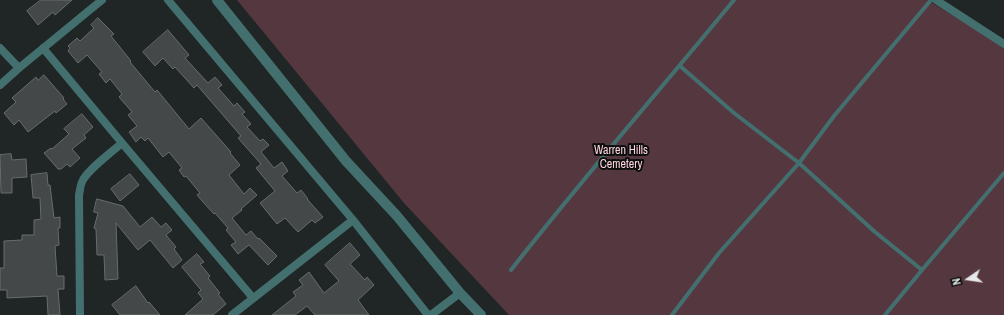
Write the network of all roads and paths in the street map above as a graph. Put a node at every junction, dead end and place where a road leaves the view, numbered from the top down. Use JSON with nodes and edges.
{"nodes":[{"id":1,"x":102,"y":0,"type":"edge"},
{"id":2,"x":168,"y":0,"type":"edge"},
{"id":3,"x":217,"y":0,"type":"edge"},
{"id":4,"x":734,"y":0,"type":"edge"},
{"id":5,"x":931,"y":0,"type":"edge"},
{"id":6,"x":936,"y":0,"type":"edge"},
{"id":7,"x":1004,"y":44,"type":"edge"},
{"id":8,"x":0,"y":48,"type":"edge"},
{"id":9,"x":43,"y":48,"type":"junction"},
{"id":10,"x":680,"y":66,"type":"junction"},
{"id":11,"x":19,"y":68,"type":"junction"},
{"id":12,"x":0,"y":86,"type":"edge"},
{"id":13,"x":122,"y":143,"type":"junction"},
{"id":14,"x":799,"y":163,"type":"junction"},
{"id":15,"x":1004,"y":173,"type":"edge"},
{"id":16,"x":353,"y":220,"type":"junction"},
{"id":17,"x":511,"y":270,"type":"dead end"},
{"id":18,"x":922,"y":270,"type":"junction"},
{"id":19,"x":460,"y":293,"type":"junction"},
{"id":20,"x":253,"y":298,"type":"junction"},
{"id":21,"x":80,"y":315,"type":"edge"},
{"id":22,"x":232,"y":315,"type":"edge"},
{"id":23,"x":428,"y":315,"type":"edge"},
{"id":24,"x":431,"y":315,"type":"edge"},
{"id":25,"x":481,"y":315,"type":"edge"},
{"id":26,"x":672,"y":315,"type":"edge"},
{"id":27,"x":885,"y":315,"type":"edge"}],
"edges":[{"from":1,"to":9,"type":"street"},
{"from":2,"to":16,"type":"street"},
{"from":3,"to":19,"type":"street"},
{"from":4,"to":10,"type":"lane"},
{"from":5,"to":14,"type":"lane"},
{"from":6,"to":7,"type":"street"},
{"from":8,"to":11,"type":"street"},
{"from":9,"to":11,"type":"street"},
{"from":9,"to":13,"type":"street"},
{"from":10,"to":14,"type":"lane"},
{"from":10,"to":17,"type":"lane"},
{"from":11,"to":12,"type":"street"},
{"from":13,"to":20,"type":"street"},
{"from":13,"to":21,"type":"street"},
{"from":14,"to":18,"type":"lane"},
{"from":14,"to":26,"type":"lane"},
{"from":15,"to":18,"type":"lane"},
{"from":16,"to":20,"type":"street"},
{"from":16,"to":23,"type":"street"},
{"from":18,"to":27,"type":"lane"},
{"from":19,"to":24,"type":"street"},
{"from":19,"to":25,"type":"street"},
{"from":20,"to":22,"type":"street"}]}
